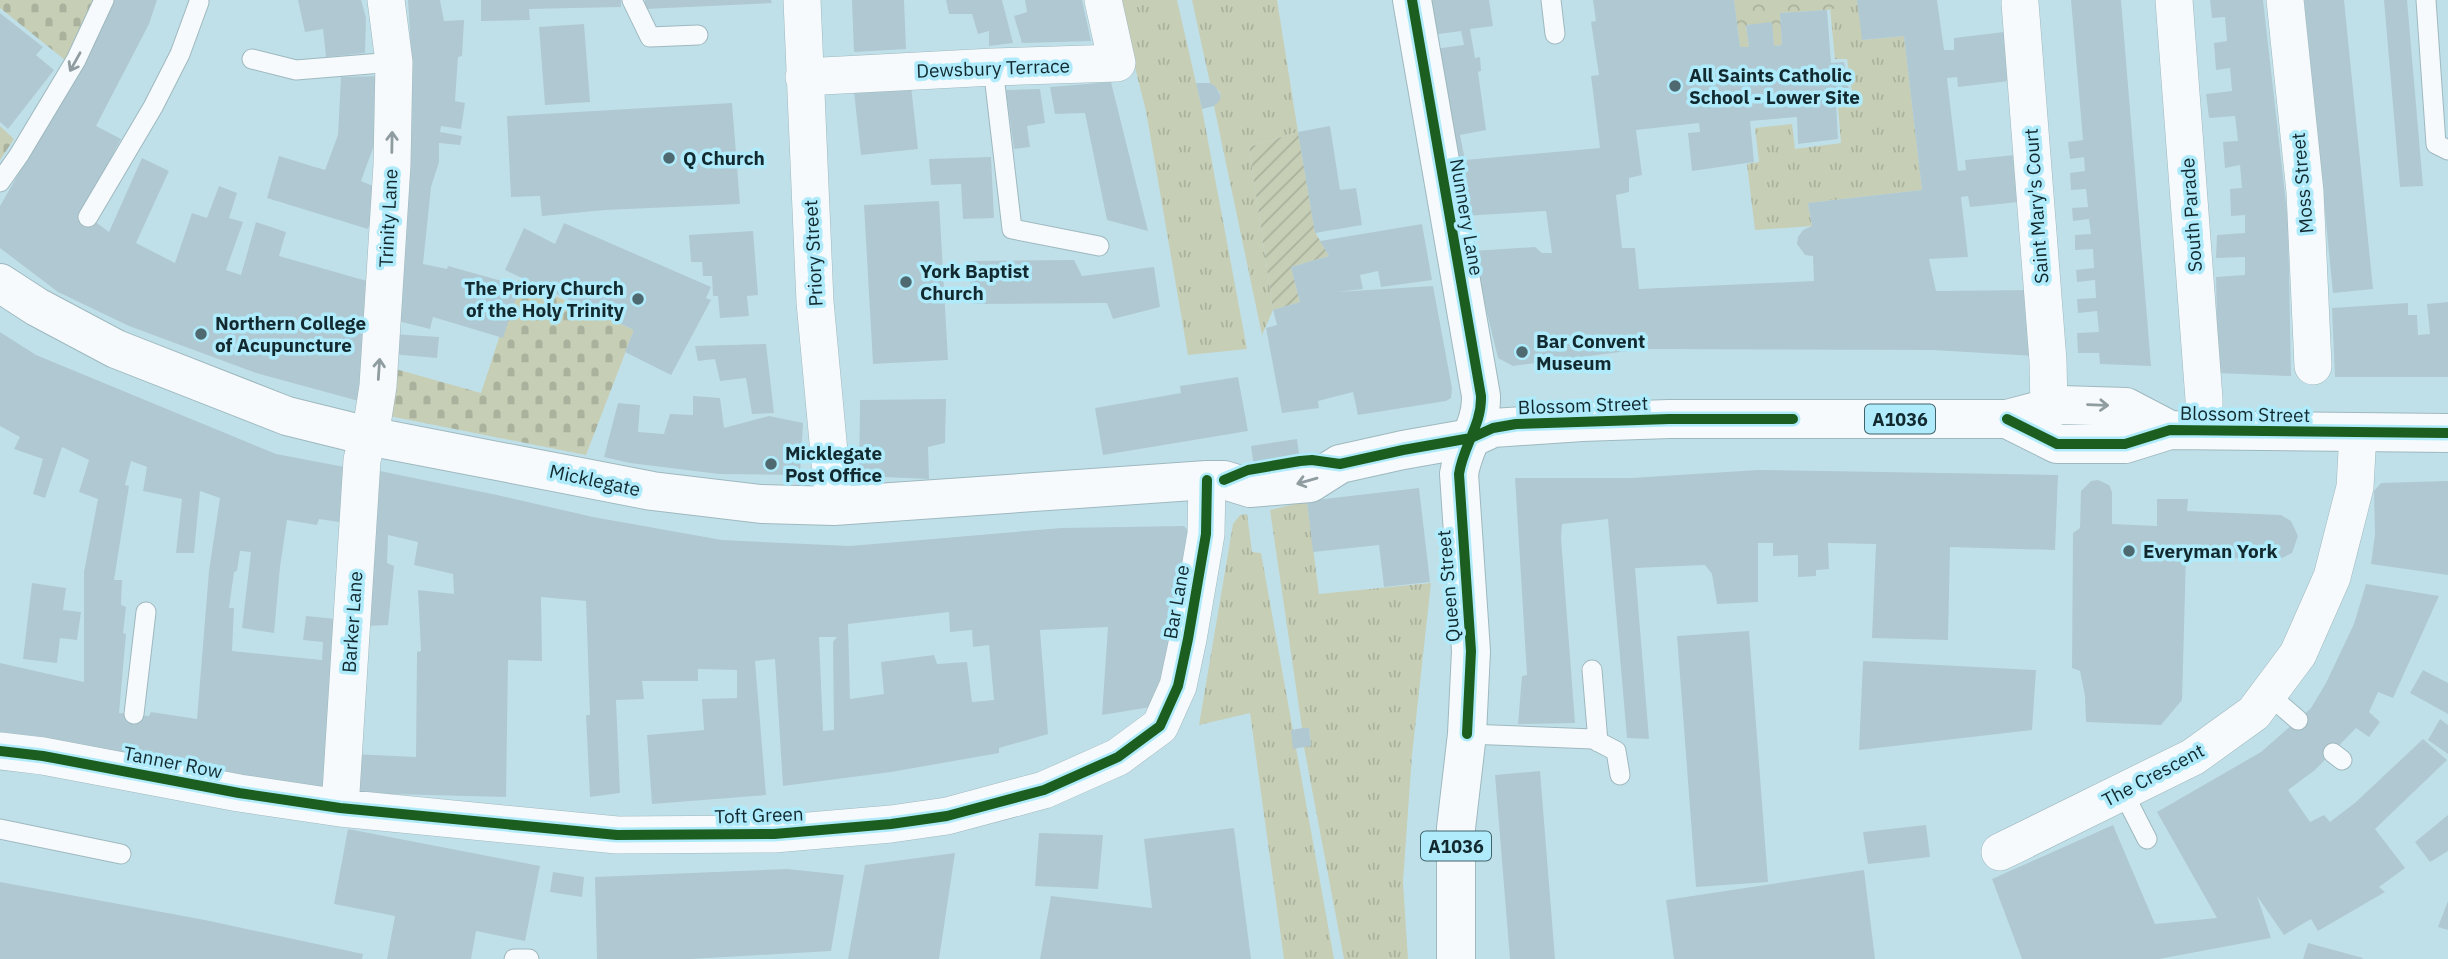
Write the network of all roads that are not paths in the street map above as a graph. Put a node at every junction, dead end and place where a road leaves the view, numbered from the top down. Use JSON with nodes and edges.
{"nodes":[{"id":1,"x":104,"y":0,"type":"edge"},
{"id":2,"x":386,"y":0,"type":"edge"},
{"id":3,"x":632,"y":0,"type":"edge"},
{"id":4,"x":802,"y":0,"type":"edge"},
{"id":5,"x":1103,"y":0,"type":"edge"},
{"id":6,"x":1412,"y":0,"type":"edge"},
{"id":7,"x":1551,"y":0,"type":"edge"},
{"id":8,"x":2174,"y":0,"type":"edge"},
{"id":9,"x":2285,"y":0,"type":"edge"},
{"id":10,"x":2426,"y":0,"type":"edge"},
{"id":11,"x":199,"y":2,"type":"dead end"},
{"id":12,"x":2020,"y":3,"type":"dead end"},
{"id":13,"x":1555,"y":34,"type":"dead end"},
{"id":14,"x":698,"y":35,"type":"dead end"},
{"id":15,"x":252,"y":59,"type":"dead end"},
{"id":16,"x":394,"y":62,"type":"junction"},
{"id":17,"x":993,"y":67,"type":"junction"},
{"id":18,"x":804,"y":77,"type":"junction"},
{"id":19,"x":2448,"y":150,"type":"edge"},
{"id":20,"x":0,"y":181,"type":"edge"},
{"id":21,"x":88,"y":217,"type":"dead end"},
{"id":22,"x":1099,"y":246,"type":"dead end"},
{"id":23,"x":0,"y":284,"type":"edge"},
{"id":24,"x":2313,"y":366,"type":"dead end"},
{"id":25,"x":2049,"y":408,"type":"junction"},
{"id":26,"x":2007,"y":419,"type":"junction"},
{"id":27,"x":2187,"y":430,"type":"junction"},
{"id":28,"x":2358,"y":433,"type":"junction"},
{"id":29,"x":2448,"y":433,"type":"edge"},
{"id":30,"x":369,"y":436,"type":"junction"},
{"id":31,"x":1471,"y":438,"type":"junction"},
{"id":32,"x":1215,"y":480,"type":"junction"},
{"id":33,"x":1271,"y":486,"type":"joint"},
{"id":34,"x":834,"y":506,"type":"junction"},
{"id":35,"x":146,"y":612,"type":"dead end"},
{"id":36,"x":1592,"y":670,"type":"dead end"},
{"id":37,"x":2268,"y":694,"type":"junction"},
{"id":38,"x":134,"y":714,"type":"dead end"},
{"id":39,"x":2298,"y":720,"type":"dead end"},
{"id":40,"x":1160,"y":726,"type":"joint"},
{"id":41,"x":1467,"y":734,"type":"junction"},
{"id":42,"x":1598,"y":742,"type":"junction"},
{"id":43,"x":0,"y":751,"type":"edge"},
{"id":44,"x":1620,"y":775,"type":"dead end"},
{"id":45,"x":2123,"y":792,"type":"junction"},
{"id":46,"x":340,"y":808,"type":"junction"},
{"id":47,"x":0,"y":829,"type":"edge"},
{"id":48,"x":2147,"y":839,"type":"dead end"},
{"id":49,"x":2000,"y":852,"type":"dead end"},
{"id":50,"x":121,"y":854,"type":"dead end"},
{"id":51,"x":514,"y":959,"type":"edge"},
{"id":52,"x":529,"y":959,"type":"edge"},
{"id":53,"x":1456,"y":959,"type":"edge"}],
"edges":[{"from":1,"to":20,"type":"lane","one_way":true},
{"from":2,"to":16,"type":"street","name":"Trinity Lane"},
{"from":3,"to":14,"type":"lane"},
{"from":4,"to":18,"type":"street","name":"Priory Street"},
{"from":5,"to":17,"type":"street","name":"Dewsbury Terrace"},
{"from":6,"to":31,"type":"main road","name":"Nunnery Lane","number":"A1036"},
{"from":7,"to":13,"type":"lane"},
{"from":8,"to":27,"type":"street","name":"South Parade"},
{"from":9,"to":24,"type":"street","name":"Moss Street"},
{"from":10,"to":19,"type":"lane"},
{"from":11,"to":21,"type":"lane"},
{"from":12,"to":25,"type":"street","name":"Saint Mary's Court"},
{"from":15,"to":16,"type":"lane"},
{"from":30,"to":16,"type":"street","name":"Trinity Lane","one_way":true},
{"from":17,"to":18,"type":"street","name":"Dewsbury Terrace"},
{"from":17,"to":22,"type":"lane"},
{"from":18,"to":34,"type":"street","name":"Priory Street"},
{"from":23,"to":30,"type":"main road","name":"Micklegate"},
{"from":25,"to":26,"type":"main road","name":"Blossom Street","number":"A1036"},
{"from":25,"to":27,"type":"main road","name":"Blossom Street","number":"A1036","one_way":true},
{"from":26,"to":27,"type":"main road","name":"Blossom Street","number":"A1036"},
{"from":26,"to":31,"type":"main road","name":"Blossom Street","number":"A1036"},
{"from":27,"to":28,"type":"main road","name":"Blossom Street","number":"A1036"},
{"from":28,"to":29,"type":"main road","name":"Blossom Street","number":"A1036"},
{"from":28,"to":37,"type":"street","name":"The Crescent"},
{"from":30,"to":34,"type":"main road","name":"Micklegate"},
{"from":30,"to":46,"type":"street","name":"Barker Lane"},
{"from":31,"to":33,"type":"main road","name":"Blossom Street","one_way":true},
{"from":31,"to":41,"type":"main road","name":"Queen Street","number":"A1036"},
{"from":32,"to":33,"type":"main road","name":"Micklegate"},
{"from":32,"to":34,"type":"main road","name":"Micklegate"},
{"from":32,"to":40,"type":"street","name":"Bar Lane"},
{"from":35,"to":38,"type":"lane"},
{"from":36,"to":42,"type":"lane"},
{"from":37,"to":39,"type":"lane"},
{"from":37,"to":45,"type":"street","name":"The Crescent"},
{"from":40,"to":46,"type":"street","name":"Toft Green"},
{"from":41,"to":42,"type":"lane"},
{"from":41,"to":53,"type":"main road","name":"Queen Street","number":"A1036"},
{"from":42,"to":44,"type":"lane"},
{"from":43,"to":46,"type":"street","name":"Tanner Row"},
{"from":45,"to":48,"type":"lane"},
{"from":45,"to":49,"type":"street","name":"The Crescent"},
{"from":47,"to":50,"type":"lane"},
{"from":51,"to":52,"type":"lane"}]}
